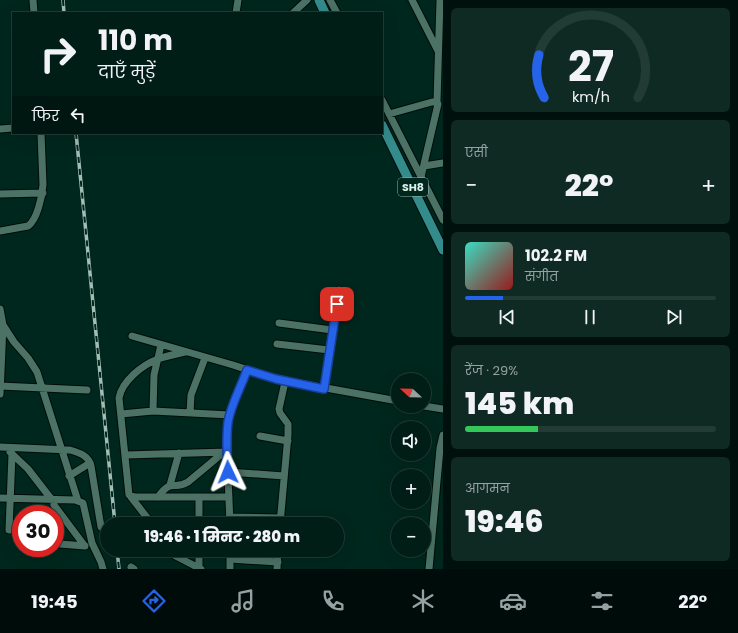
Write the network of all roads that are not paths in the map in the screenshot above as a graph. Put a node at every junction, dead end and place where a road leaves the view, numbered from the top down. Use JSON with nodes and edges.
{"nodes":[{"id":1,"x":33,"y":0,"type":"edge"},
{"id":2,"x":238,"y":0,"type":"edge"},
{"id":3,"x":308,"y":0,"type":"edge"},
{"id":4,"x":318,"y":0,"type":"edge"},
{"id":5,"x":330,"y":0,"type":"edge"},
{"id":6,"x":412,"y":0,"type":"edge"},
{"id":7,"x":440,"y":0,"type":"edge"},
{"id":8,"x":34,"y":12,"type":"edge"},
{"id":9,"x":236,"y":12,"type":"edge"},
{"id":10,"x":294,"y":12,"type":"edge"},
{"id":11,"x":324,"y":12,"type":"edge"},
{"id":12,"x":336,"y":12,"type":"edge"},
{"id":13,"x":439,"y":52,"type":"junction"},
{"id":14,"x":439,"y":97,"type":"edge"},
{"id":15,"x":383,"y":102,"type":"edge"},
{"id":16,"x":389,"y":114,"type":"junction"},
{"id":17,"x":383,"y":127,"type":"edge"},
{"id":18,"x":12,"y":128,"type":"edge"},
{"id":19,"x":0,"y":129,"type":"edge"},
{"id":20,"x":41,"y":134,"type":"edge"},
{"id":21,"x":443,"y":163,"type":"edge"},
{"id":22,"x":424,"y":166,"type":"junction"},
{"id":23,"x":421,"y":177,"type":"junction"},
{"id":24,"x":43,"y":192,"type":"junction"},
{"id":25,"x":0,"y":194,"type":"edge"},
{"id":26,"x":443,"y":220,"type":"edge"},
{"id":27,"x":0,"y":230,"type":"edge"},
{"id":28,"x":443,"y":249,"type":"edge"},
{"id":29,"x":339,"y":290,"type":"dead end"},
{"id":30,"x":0,"y":309,"type":"edge"},
{"id":31,"x":279,"y":323,"type":"dead end"},
{"id":32,"x":3,"y":325,"type":"junction"},
{"id":33,"x":332,"y":330,"type":"junction"},
{"id":34,"x":132,"y":336,"type":"dead end"},
{"id":35,"x":277,"y":344,"type":"dead end"},
{"id":36,"x":161,"y":345,"type":"junction"},
{"id":37,"x":329,"y":350,"type":"junction"},
{"id":38,"x":185,"y":352,"type":"junction"},
{"id":39,"x":205,"y":358,"type":"junction"},
{"id":40,"x":157,"y":360,"type":"junction"},
{"id":41,"x":247,"y":370,"type":"junction"},
{"id":42,"x":285,"y":382,"type":"junction"},
{"id":43,"x":0,"y":386,"type":"edge"},
{"id":44,"x":42,"y":387,"type":"junction"},
{"id":45,"x":324,"y":389,"type":"junction"},
{"id":46,"x":87,"y":390,"type":"dead end"},
{"id":47,"x":0,"y":394,"type":"edge"},
{"id":48,"x":391,"y":401,"type":"edge"},
{"id":49,"x":431,"y":407,"type":"edge"},
{"id":50,"x":443,"y":409,"type":"edge"},
{"id":51,"x":153,"y":411,"type":"junction"},
{"id":52,"x":190,"y":413,"type":"junction"},
{"id":53,"x":121,"y":414,"type":"junction"},
{"id":54,"x":230,"y":415,"type":"junction"},
{"id":55,"x":443,"y":435,"type":"edge"},
{"id":56,"x":260,"y":436,"type":"dead end"},
{"id":57,"x":288,"y":440,"type":"junction"},
{"id":58,"x":3,"y":447,"type":"edge"},
{"id":59,"x":60,"y":449,"type":"junction"},
{"id":60,"x":225,"y":452,"type":"junction"},
{"id":61,"x":179,"y":453,"type":"junction"},
{"id":62,"x":12,"y":454,"type":"junction"},
{"id":63,"x":126,"y":455,"type":"junction"},
{"id":64,"x":90,"y":463,"type":"junction"},
{"id":65,"x":228,"y":472,"type":"junction"},
{"id":66,"x":69,"y":476,"type":"junction"},
{"id":67,"x":284,"y":476,"type":"junction"},
{"id":68,"x":170,"y":485,"type":"junction"},
{"id":69,"x":132,"y":497,"type":"junction"},
{"id":70,"x":158,"y":497,"type":"junction"},
{"id":71,"x":198,"y":497,"type":"junction"},
{"id":72,"x":229,"y":497,"type":"junction"},
{"id":73,"x":0,"y":498,"type":"edge"},
{"id":74,"x":11,"y":499,"type":"junction"},
{"id":75,"x":78,"y":501,"type":"junction"},
{"id":76,"x":53,"y":502,"type":"junction"},
{"id":77,"x":53,"y":505,"type":"edge"},
{"id":78,"x":147,"y":517,"type":"edge"},
{"id":79,"x":199,"y":517,"type":"edge"},
{"id":80,"x":229,"y":517,"type":"edge"},
{"id":81,"x":280,"y":517,"type":"edge"},
{"id":82,"x":100,"y":520,"type":"edge"},
{"id":83,"x":9,"y":530,"type":"dead end"},
{"id":84,"x":64,"y":544,"type":"edge"},
{"id":85,"x":84,"y":545,"type":"junction"},
{"id":86,"x":93,"y":548,"type":"junction"},
{"id":87,"x":177,"y":557,"type":"edge"},
{"id":88,"x":199,"y":557,"type":"edge"},
{"id":89,"x":230,"y":559,"type":"joint"},
{"id":90,"x":277,"y":565,"type":"edge"},
{"id":91,"x":198,"y":568,"type":"edge"},
{"id":92,"x":103,"y":569,"type":"edge"},
{"id":93,"x":230,"y":569,"type":"edge"},
{"id":94,"x":429,"y":569,"type":"edge"}],
"edges":[{"from":1,"to":8,"type":"street"},
{"from":2,"to":9,"type":"street"},
{"from":3,"to":10,"type":"street"},
{"from":4,"to":11,"type":"main road"},
{"from":5,"to":12,"type":"street"},
{"from":6,"to":13,"type":"street"},
{"from":7,"to":13,"type":"street"},
{"from":13,"to":14,"type":"street"},
{"from":14,"to":16,"type":"street"},
{"from":14,"to":22,"type":"street"},
{"from":15,"to":16,"type":"street"},
{"from":16,"to":23,"type":"street"},
{"from":17,"to":28,"type":"main road","number":"SH8"},
{"from":18,"to":19,"type":"street"},
{"from":20,"to":24,"type":"street"},
{"from":21,"to":22,"type":"street"},
{"from":22,"to":23,"type":"street"},
{"from":23,"to":26,"type":"street"},
{"from":24,"to":25,"type":"street"},
{"from":24,"to":27,"type":"street"},
{"from":29,"to":33,"type":"street"},
{"from":30,"to":32,"type":"street"},
{"from":31,"to":33,"type":"street"},
{"from":32,"to":43,"type":"street"},
{"from":32,"to":44,"type":"street"},
{"from":33,"to":37,"type":"street"},
{"from":34,"to":36,"type":"street"},
{"from":35,"to":37,"type":"street"},
{"from":36,"to":38,"type":"street"},
{"from":36,"to":40,"type":"street"},
{"from":37,"to":45,"type":"street"},
{"from":38,"to":39,"type":"street"},
{"from":38,"to":40,"type":"street"},
{"from":39,"to":41,"type":"street"},
{"from":39,"to":52,"type":"street"},
{"from":40,"to":51,"type":"street"},
{"from":40,"to":53,"type":"street"},
{"from":41,"to":42,"type":"street"},
{"from":41,"to":54,"type":"street"},
{"from":42,"to":45,"type":"street"},
{"from":42,"to":57,"type":"street"},
{"from":43,"to":44,"type":"street"},
{"from":43,"to":47,"type":"street"},
{"from":44,"to":46,"type":"street"},
{"from":44,"to":59,"type":"street"},
{"from":45,"to":48,"type":"street"},
{"from":49,"to":50,"type":"street"},
{"from":51,"to":52,"type":"street"},
{"from":51,"to":53,"type":"street"},
{"from":52,"to":54,"type":"street"},
{"from":53,"to":63,"type":"street"},
{"from":54,"to":60,"type":"street"},
{"from":55,"to":94,"type":"street"},
{"from":56,"to":57,"type":"street"},
{"from":57,"to":67,"type":"street"},
{"from":58,"to":59,"type":"street"},
{"from":58,"to":62,"type":"street"},
{"from":59,"to":64,"type":"street"},
{"from":59,"to":66,"type":"street"},
{"from":60,"to":61,"type":"street"},
{"from":60,"to":65,"type":"street"},
{"from":60,"to":68,"type":"street"},
{"from":61,"to":63,"type":"street"},
{"from":61,"to":68,"type":"street"},
{"from":62,"to":74,"type":"street"},
{"from":62,"to":76,"type":"street"},
{"from":63,"to":69,"type":"street"},
{"from":64,"to":66,"type":"street"},
{"from":64,"to":82,"type":"street"},
{"from":65,"to":67,"type":"street"},
{"from":65,"to":72,"type":"street"},
{"from":66,"to":75,"type":"street"},
{"from":67,"to":81,"type":"street"},
{"from":68,"to":70,"type":"street"},
{"from":69,"to":70,"type":"street"},
{"from":69,"to":78,"type":"street"},
{"from":70,"to":71,"type":"street"},
{"from":71,"to":72,"type":"street"},
{"from":71,"to":79,"type":"street"},
{"from":72,"to":80,"type":"street"},
{"from":73,"to":74,"type":"street"},
{"from":74,"to":76,"type":"street"},
{"from":74,"to":83,"type":"street"},
{"from":75,"to":76,"type":"street"},
{"from":75,"to":86,"type":"street"},
{"from":76,"to":77,"type":"street"},
{"from":76,"to":85,"type":"street"},
{"from":84,"to":85,"type":"street"},
{"from":85,"to":86,"type":"street"},
{"from":86,"to":92,"type":"street"},
{"from":87,"to":91,"type":"street"},
{"from":88,"to":91,"type":"street"},
{"from":89,"to":90,"type":"street"},
{"from":89,"to":93,"type":"street"}]}
